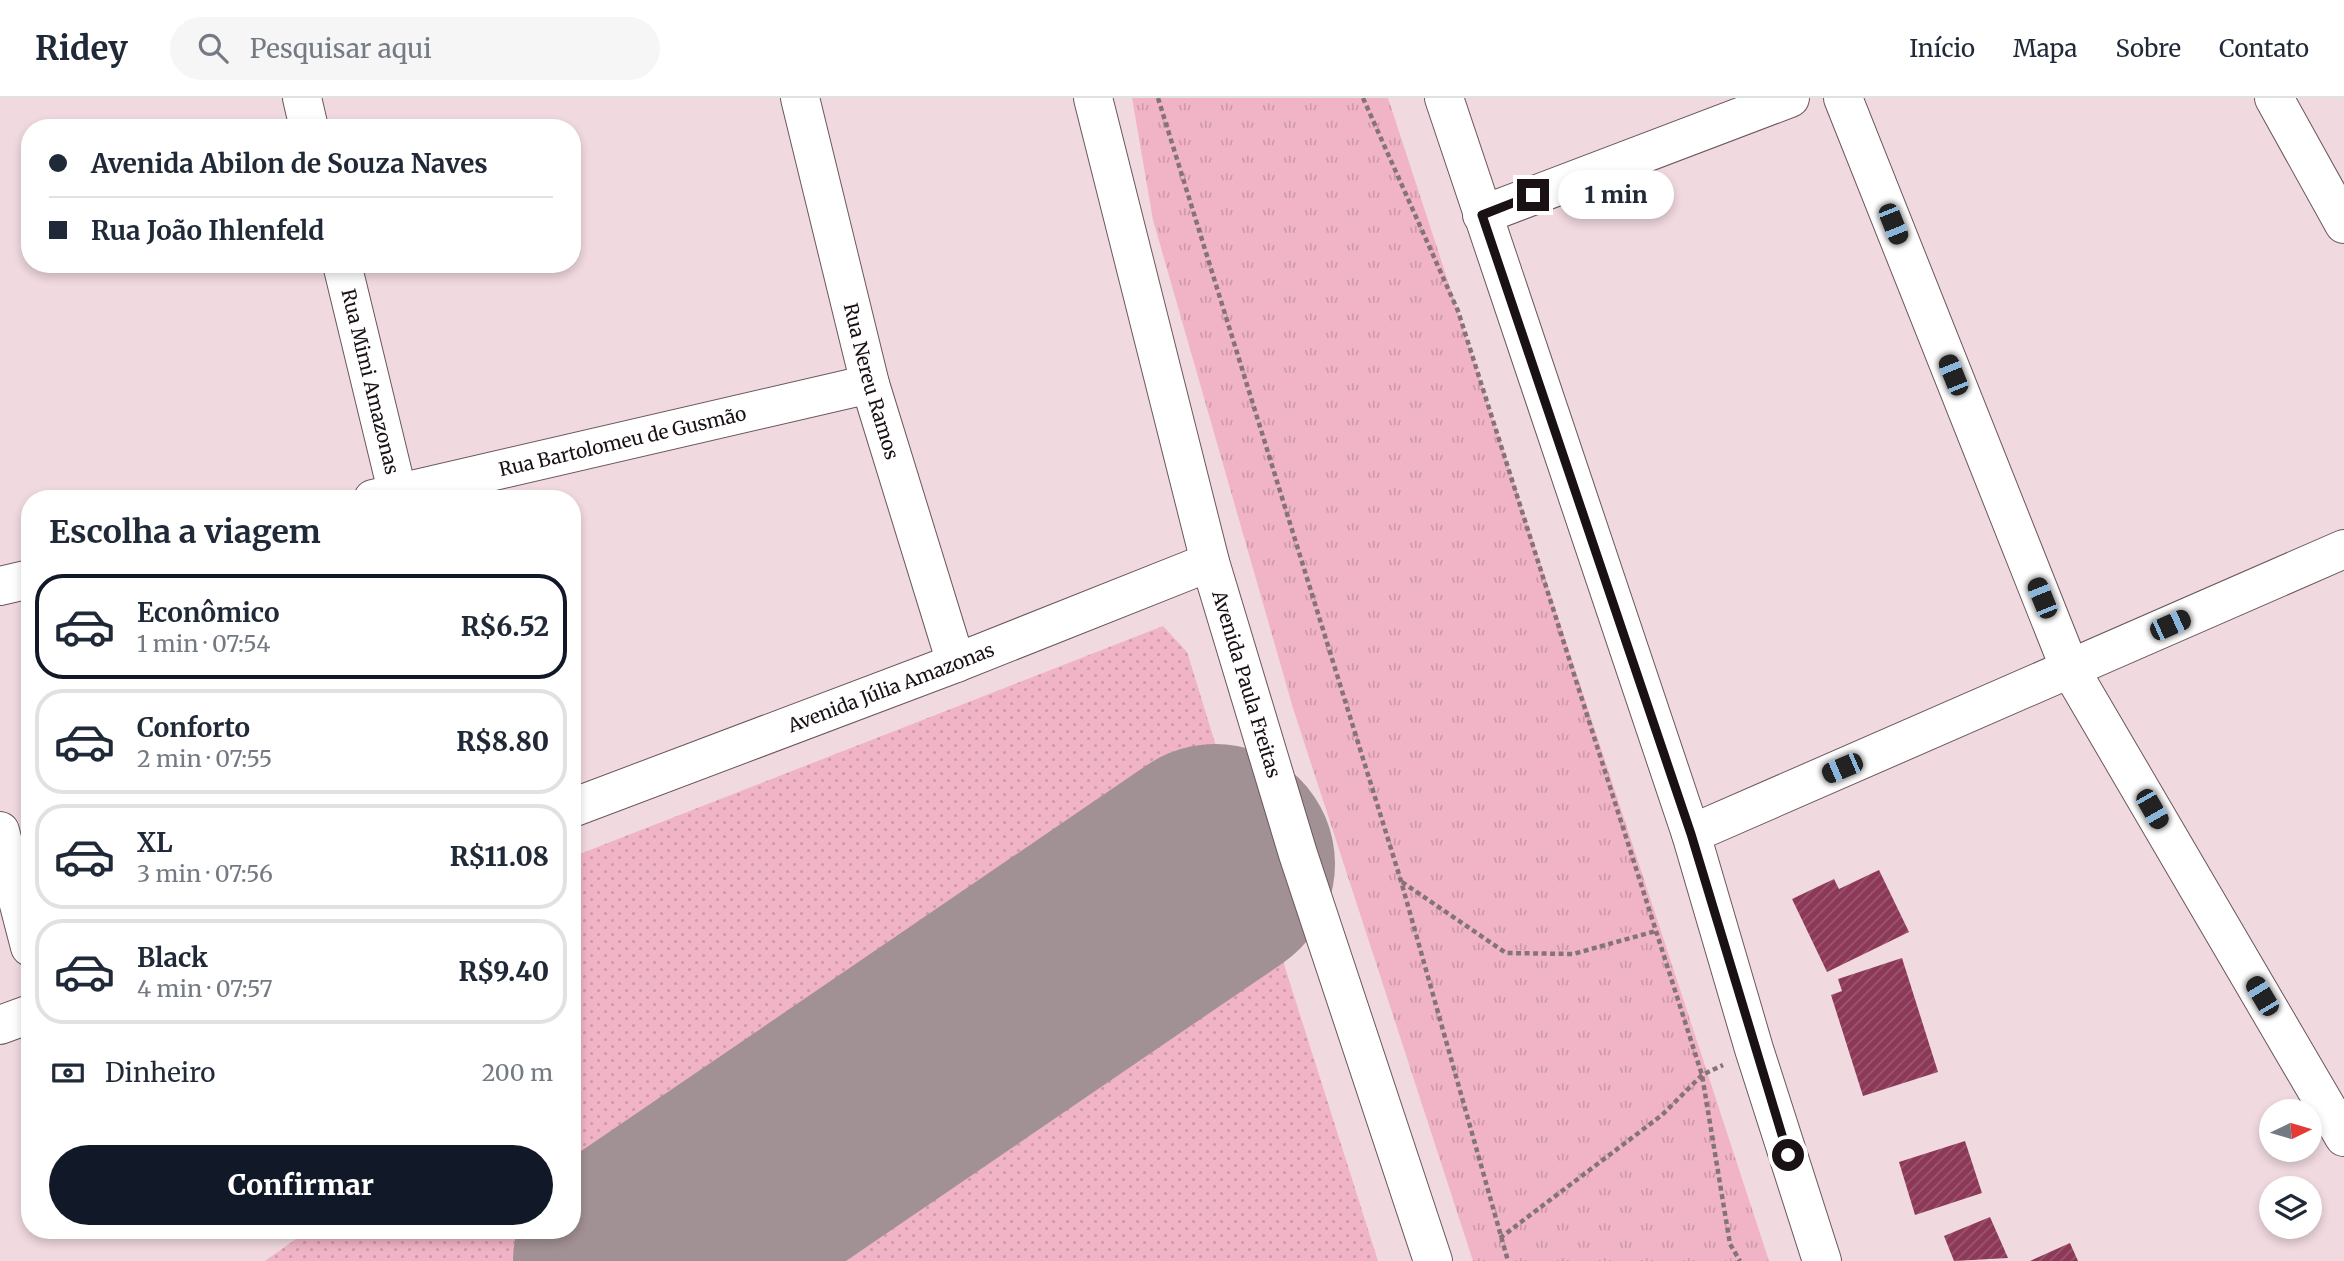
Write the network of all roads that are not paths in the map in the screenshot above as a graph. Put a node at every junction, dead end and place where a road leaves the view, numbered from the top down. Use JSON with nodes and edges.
{"nodes":[{"id":1,"x":302,"y":98,"type":"edge"},
{"id":2,"x":800,"y":98,"type":"edge"},
{"id":3,"x":1093,"y":98,"type":"edge"},
{"id":4,"x":1444,"y":98,"type":"edge"},
{"id":5,"x":1790,"y":98,"type":"edge"},
{"id":6,"x":1843,"y":98,"type":"edge"},
{"id":7,"x":2274,"y":98,"type":"edge"},
{"id":8,"x":307,"y":119,"type":"edge"},
{"id":9,"x":1482,"y":215,"type":"junction"},
{"id":10,"x":2344,"y":223,"type":"edge"},
{"id":11,"x":344,"y":273,"type":"edge"},
{"id":12,"x":870,"y":384,"type":"junction"},
{"id":13,"x":389,"y":490,"type":"edge"},
{"id":14,"x":420,"y":490,"type":"edge"},
{"id":15,"x":2344,"y":549,"type":"edge"},
{"id":16,"x":1210,"y":562,"type":"junction"},
{"id":17,"x":21,"y":581,"type":"edge"},
{"id":18,"x":0,"y":586,"type":"edge"},
{"id":19,"x":956,"y":663,"type":"junction"},
{"id":20,"x":2070,"y":669,"type":"junction"},
{"id":21,"x":581,"y":805,"type":"edge"},
{"id":22,"x":0,"y":831,"type":"edge"},
{"id":23,"x":1691,"y":834,"type":"junction"},
{"id":24,"x":21,"y":912,"type":"edge"},
{"id":25,"x":21,"y":1017,"type":"edge"},
{"id":26,"x":0,"y":1025,"type":"edge"},
{"id":27,"x":2344,"y":1137,"type":"edge"},
{"id":28,"x":1433,"y":1261,"type":"edge"},
{"id":29,"x":1822,"y":1261,"type":"edge"}],
"edges":[{"from":1,"to":8,"type":"street"},
{"from":2,"to":12,"type":"street","name":"Rua Nereu Ramos"},
{"from":3,"to":16,"type":"street","name":"Avenida Paula Freitas"},
{"from":4,"to":9,"type":"street"},
{"from":5,"to":9,"type":"street"},
{"from":6,"to":20,"type":"street"},
{"from":7,"to":10,"type":"street"},
{"from":9,"to":23,"type":"street"},
{"from":11,"to":13,"type":"street","name":"Rua Mimi Amazonas"},
{"from":12,"to":14,"type":"street","name":"Rua Bartolomeu de Gusmão"},
{"from":12,"to":19,"type":"street","name":"Rua Nereu Ramos"},
{"from":15,"to":20,"type":"street"},
{"from":16,"to":19,"type":"street","name":"Avenida Júlia Amazonas"},
{"from":16,"to":28,"type":"street","name":"Avenida Paula Freitas"},
{"from":17,"to":18,"type":"street"},
{"from":19,"to":21,"type":"street","name":"Avenida Júlia Amazonas"},
{"from":20,"to":23,"type":"street"},
{"from":20,"to":27,"type":"street"},
{"from":22,"to":24,"type":"street"},
{"from":23,"to":29,"type":"street"},
{"from":25,"to":26,"type":"street"}]}
